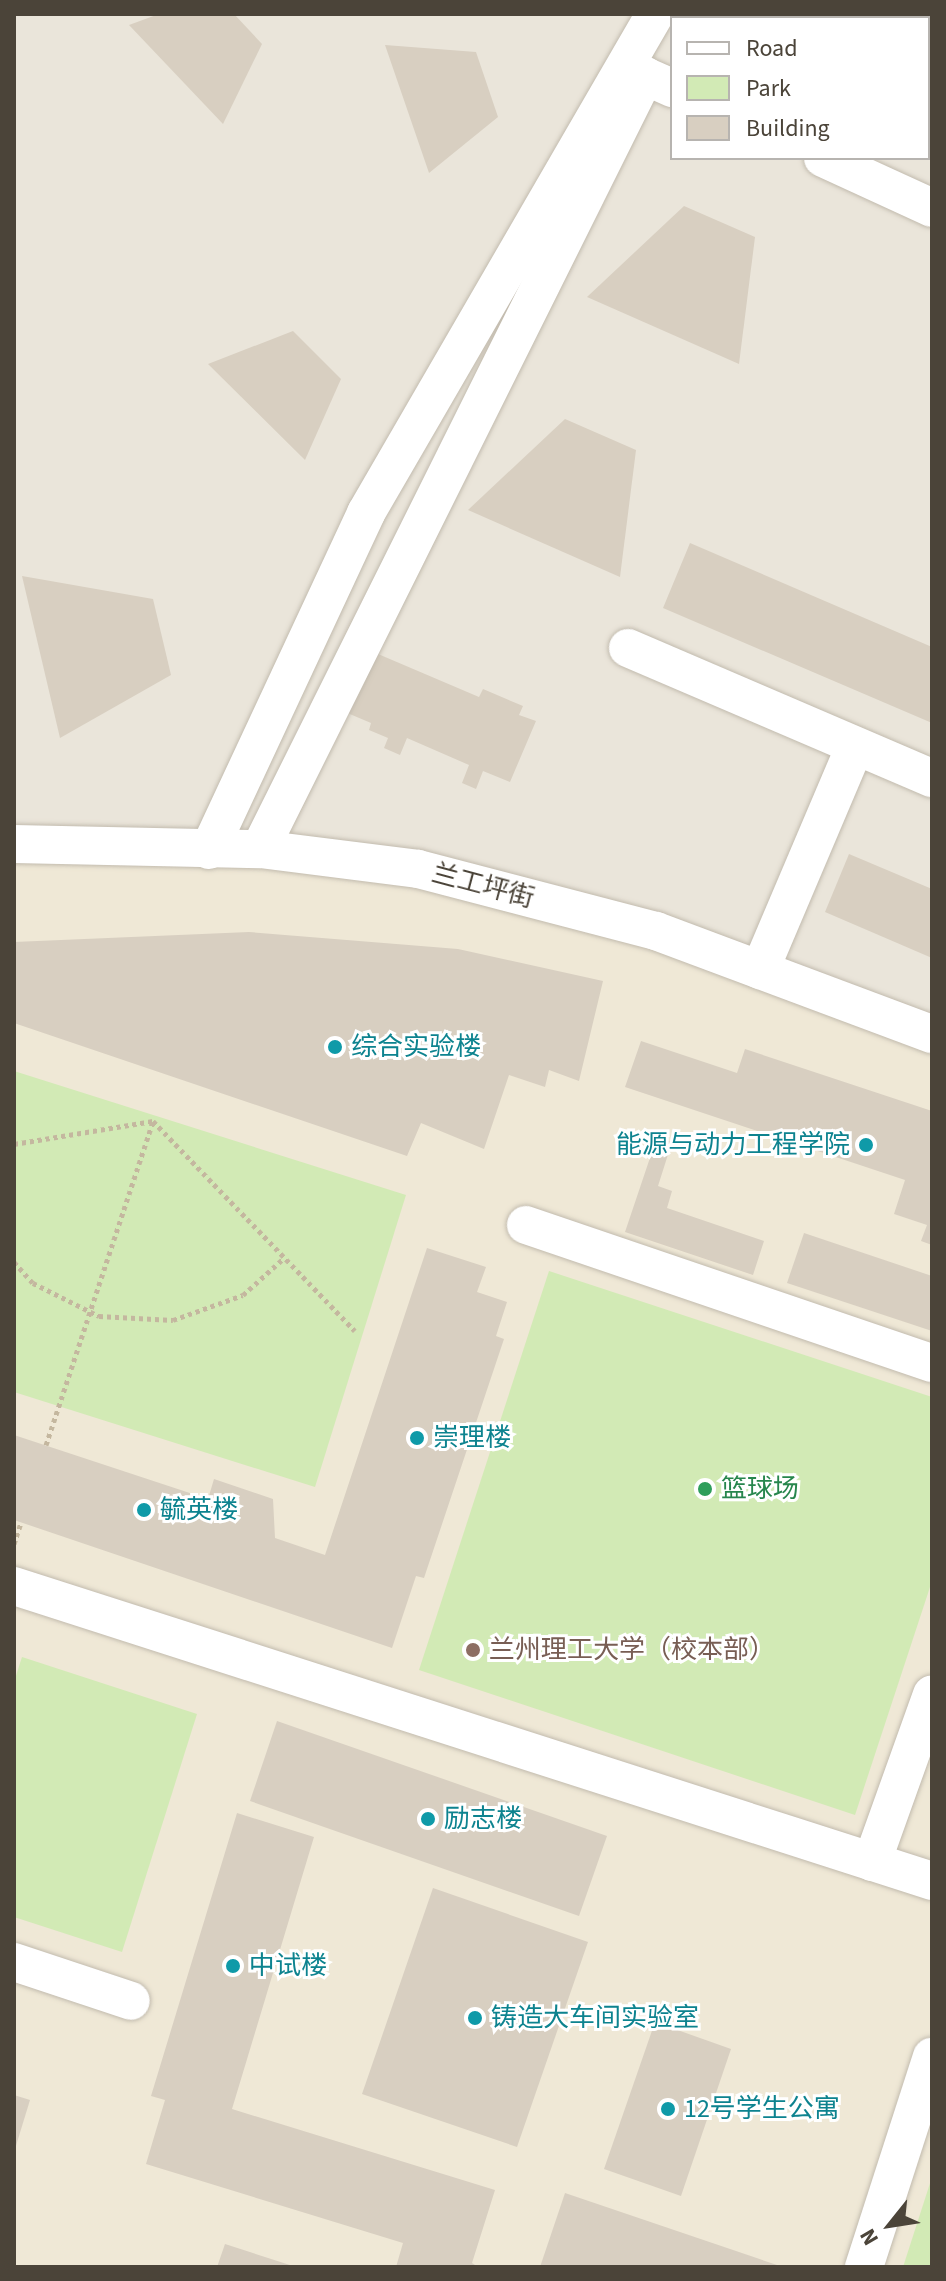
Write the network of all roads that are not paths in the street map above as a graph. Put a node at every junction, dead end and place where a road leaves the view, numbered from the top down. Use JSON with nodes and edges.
{"nodes":[{"id":1,"x":655,"y":14,"type":"edge"},
{"id":2,"x":670,"y":87,"type":"edge"},
{"id":3,"x":827,"y":160,"type":"edge"},
{"id":4,"x":932,"y":208,"type":"edge"},
{"id":5,"x":628,"y":648,"type":"dead end"},
{"id":6,"x":855,"y":746,"type":"junction"},
{"id":7,"x":932,"y":778,"type":"edge"},
{"id":8,"x":14,"y":844,"type":"edge"},
{"id":9,"x":260,"y":849,"type":"junction"},
{"id":10,"x":209,"y":850,"type":"junction"},
{"id":11,"x":760,"y":970,"type":"junction"},
{"id":12,"x":932,"y":1034,"type":"edge"},
{"id":13,"x":526,"y":1225,"type":"dead end"},
{"id":14,"x":932,"y":1363,"type":"edge"},
{"id":15,"x":14,"y":1586,"type":"edge"},
{"id":16,"x":932,"y":1694,"type":"edge"},
{"id":17,"x":872,"y":1862,"type":"junction"},
{"id":18,"x":932,"y":1881,"type":"edge"},
{"id":19,"x":14,"y":1962,"type":"edge"},
{"id":20,"x":131,"y":2001,"type":"dead end"},
{"id":21,"x":932,"y":2057,"type":"edge"},
{"id":22,"x":864,"y":2267,"type":"edge"}],
"edges":[{"from":1,"to":10,"type":"street"},
{"from":2,"to":9,"type":"street"},
{"from":3,"to":4,"type":"street"},
{"from":5,"to":6,"type":"street"},
{"from":6,"to":7,"type":"street"},
{"from":6,"to":11,"type":"street"},
{"from":8,"to":10,"type":"street","name":"兰工坪街"},
{"from":9,"to":10,"type":"street","name":"兰工坪街"},
{"from":9,"to":11,"type":"street","name":"兰工坪街"},
{"from":11,"to":12,"type":"street","name":"兰工坪街"},
{"from":13,"to":14,"type":"street"},
{"from":15,"to":17,"type":"street"},
{"from":16,"to":17,"type":"street"},
{"from":17,"to":18,"type":"street"},
{"from":19,"to":20,"type":"street"},
{"from":21,"to":22,"type":"street"}]}
